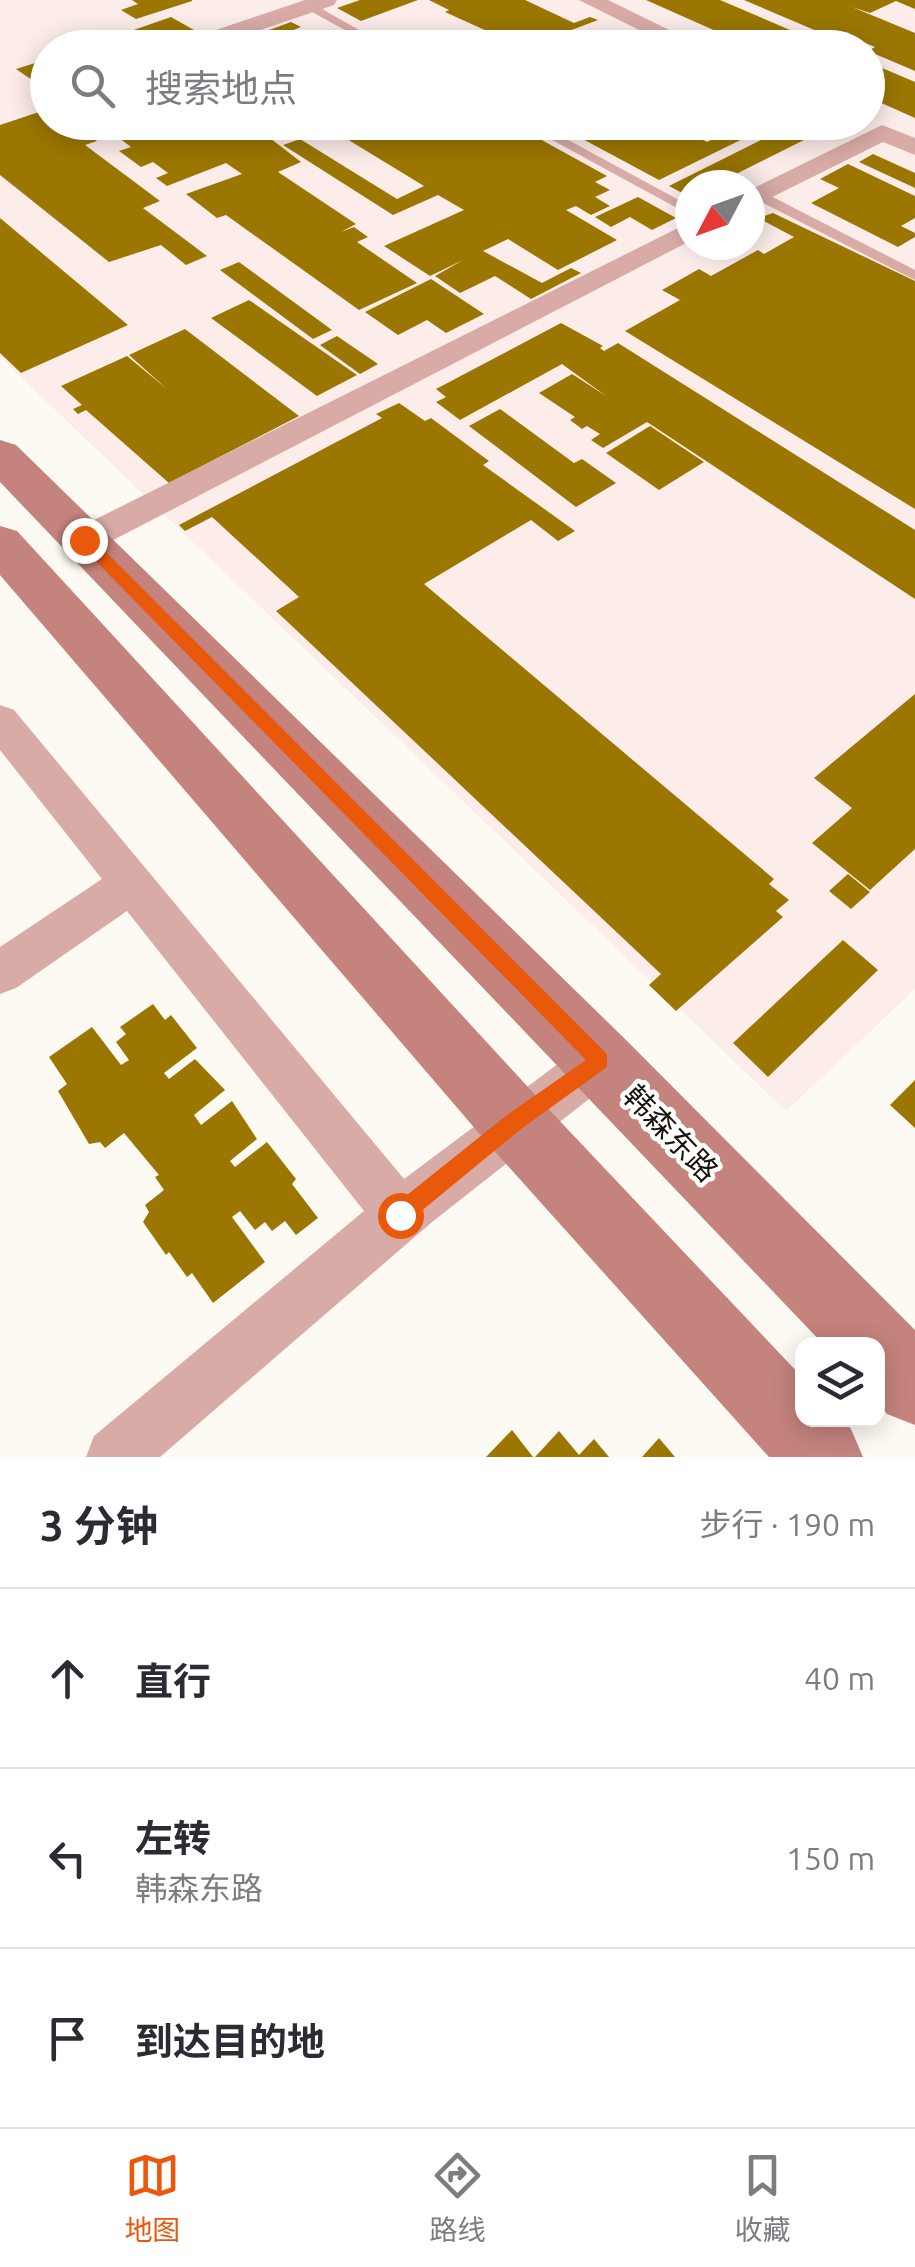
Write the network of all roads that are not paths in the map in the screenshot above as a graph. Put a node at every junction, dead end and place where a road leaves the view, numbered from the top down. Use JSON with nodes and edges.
{"nodes":[{"id":1,"x":590,"y":0,"type":"edge"},
{"id":2,"x":317,"y":3,"type":"edge"},
{"id":3,"x":238,"y":30,"type":"edge"},
{"id":4,"x":358,"y":30,"type":"edge"},
{"id":5,"x":656,"y":30,"type":"edge"},
{"id":6,"x":885,"y":133,"type":"edge"},
{"id":7,"x":558,"y":140,"type":"edge"},
{"id":8,"x":849,"y":140,"type":"edge"},
{"id":9,"x":915,"y":147,"type":"edge"},
{"id":10,"x":765,"y":190,"type":"edge"},
{"id":11,"x":765,"y":202,"type":"edge"},
{"id":12,"x":675,"y":203,"type":"edge"},
{"id":13,"x":675,"y":238,"type":"edge"},
{"id":14,"x":915,"y":276,"type":"edge"},
{"id":15,"x":0,"y":455,"type":"edge"},
{"id":16,"x":84,"y":540,"type":"junction"},
{"id":17,"x":0,"y":543,"type":"edge"},
{"id":18,"x":0,"y":721,"type":"edge"},
{"id":19,"x":132,"y":883,"type":"junction"},
{"id":20,"x":0,"y":973,"type":"edge"},
{"id":21,"x":600,"y":1061,"type":"junction"},
{"id":22,"x":514,"y":1122,"type":"junction"},
{"id":23,"x":400,"y":1215,"type":"junction"},
{"id":24,"x":867,"y":1337,"type":"edge"},
{"id":25,"x":885,"y":1355,"type":"edge"},
{"id":26,"x":915,"y":1386,"type":"edge"},
{"id":27,"x":114,"y":1457,"type":"edge"},
{"id":28,"x":823,"y":1457,"type":"edge"}],
"edges":[{"from":1,"to":5,"type":"street"},
{"from":2,"to":3,"type":"street"},
{"from":2,"to":4,"type":"lane"},
{"from":6,"to":9,"type":"street"},
{"from":7,"to":12,"type":"lane"},
{"from":8,"to":10,"type":"street"},
{"from":11,"to":14,"type":"lane"},
{"from":13,"to":16,"type":"street"},
{"from":15,"to":16,"type":"main road","name":"韩森东路"},
{"from":16,"to":21,"type":"main road","name":"韩森东路"},
{"from":17,"to":22,"type":"main road"},
{"from":18,"to":19,"type":"street"},
{"from":19,"to":20,"type":"street"},
{"from":19,"to":23,"type":"street"},
{"from":21,"to":22,"type":"street"},
{"from":21,"to":24,"type":"main road","name":"韩森东路"},
{"from":22,"to":23,"type":"street"},
{"from":22,"to":28,"type":"main road"},
{"from":23,"to":27,"type":"street"},
{"from":25,"to":26,"type":"main road","name":"韩森东路"}]}
